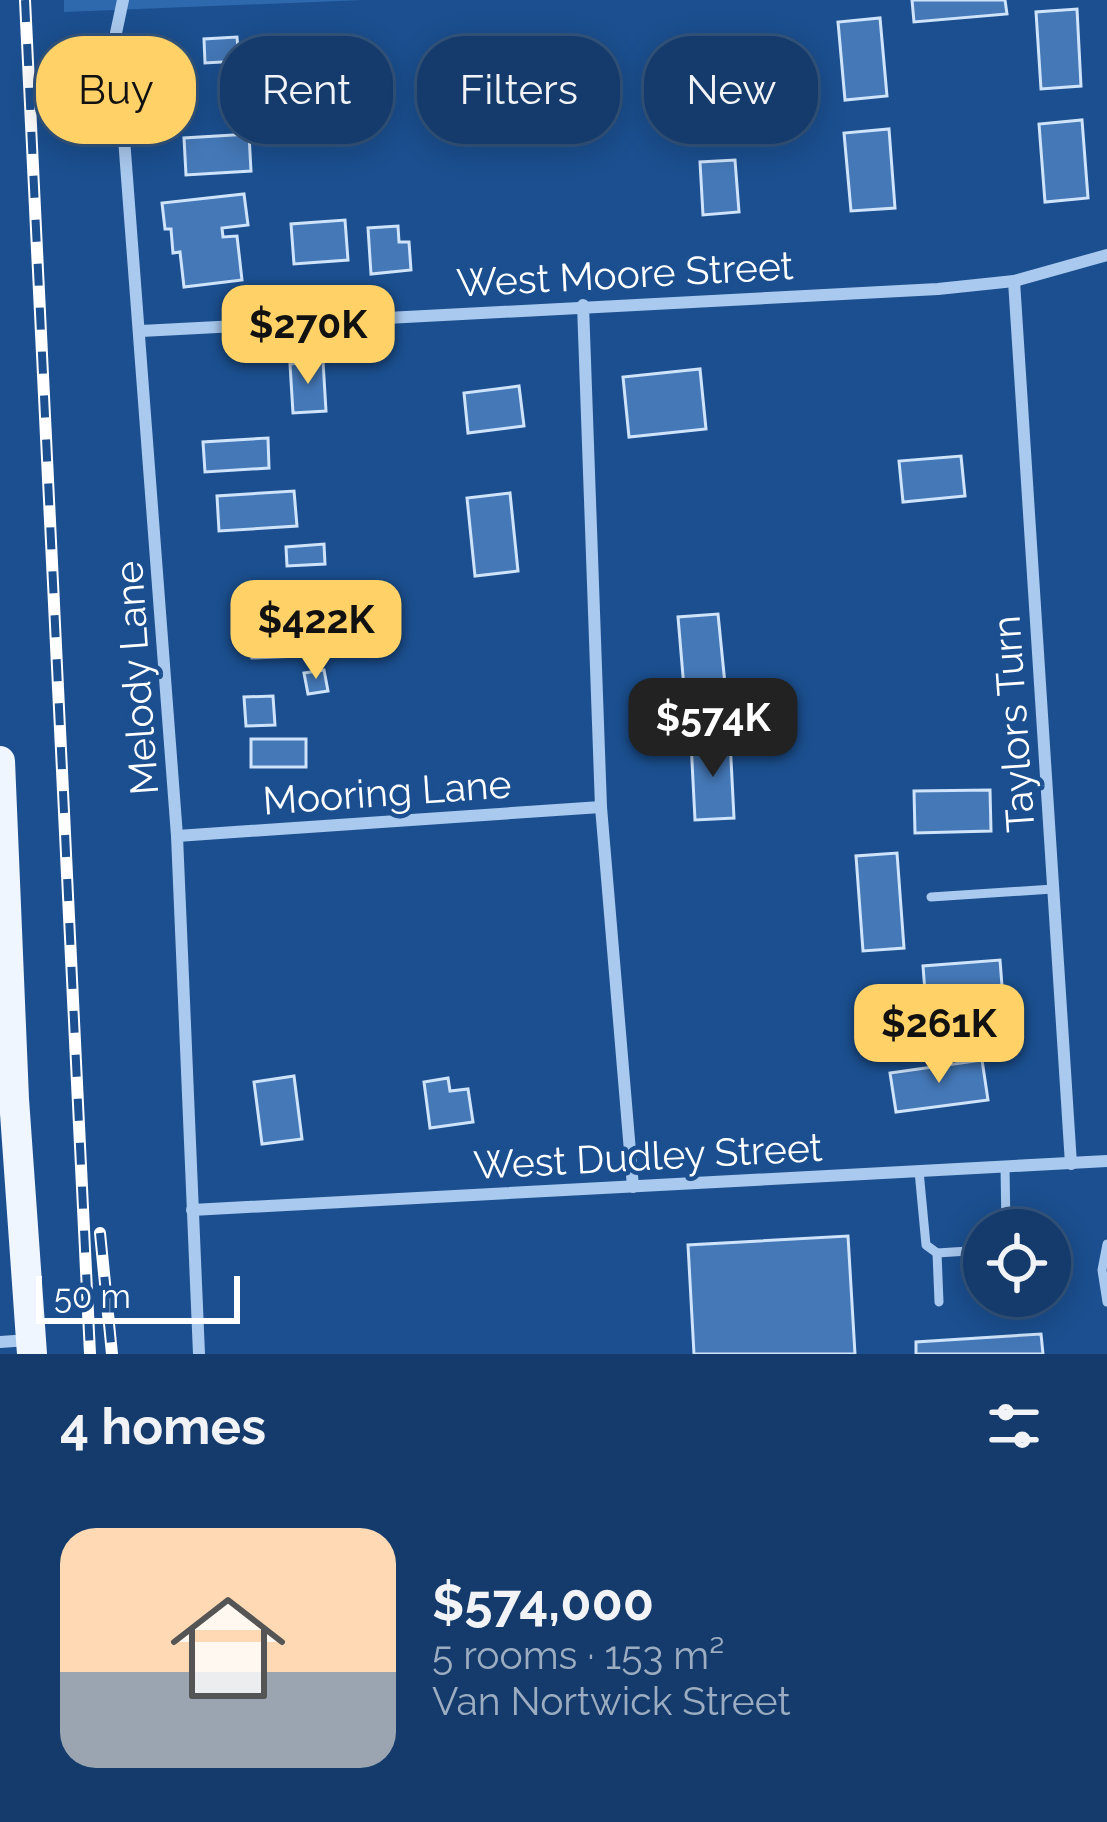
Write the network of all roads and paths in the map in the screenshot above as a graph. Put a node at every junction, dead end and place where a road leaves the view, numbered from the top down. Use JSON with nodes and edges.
{"nodes":[{"id":1,"x":123,"y":0,"type":"edge"},
{"id":2,"x":1107,"y":256,"type":"edge"},
{"id":3,"x":1014,"y":281,"type":"junction"},
{"id":4,"x":583,"y":305,"type":"junction"},
{"id":5,"x":141,"y":331,"type":"junction"},
{"id":6,"x":0,"y":761,"type":"edge"},
{"id":7,"x":601,"y":807,"type":"junction"},
{"id":8,"x":177,"y":836,"type":"junction"},
{"id":9,"x":2,"y":838,"type":"edge"},
{"id":10,"x":1053,"y":890,"type":"junction"},
{"id":11,"x":931,"y":897,"type":"dead end"},
{"id":12,"x":7,"y":1100,"type":"edge"},
{"id":13,"x":1107,"y":1161,"type":"edge"},
{"id":14,"x":1071,"y":1164,"type":"junction"},
{"id":15,"x":1004,"y":1166,"type":"junction"},
{"id":16,"x":920,"y":1171,"type":"junction"},
{"id":17,"x":633,"y":1187,"type":"junction"},
{"id":18,"x":1005,"y":1209,"type":"edge"},
{"id":19,"x":192,"y":1210,"type":"junction"},
{"id":20,"x":1107,"y":1244,"type":"edge"},
{"id":21,"x":963,"y":1251,"type":"edge"},
{"id":22,"x":937,"y":1253,"type":"junction"},
{"id":23,"x":939,"y":1302,"type":"dead end"},
{"id":24,"x":1107,"y":1302,"type":"edge"},
{"id":25,"x":21,"y":1345,"type":"edge"},
{"id":26,"x":199,"y":1354,"type":"edge"}],
"edges":[{"from":1,"to":5,"type":"street","name":"Melody Lane"},
{"from":2,"to":3,"type":"street","name":"West Moore Street"},
{"from":3,"to":4,"type":"street","name":"West Moore Street"},
{"from":3,"to":10,"type":"street","name":"Taylors Turn"},
{"from":4,"to":5,"type":"street","name":"West Moore Street"},
{"from":4,"to":7,"type":"street"},
{"from":5,"to":8,"type":"street","name":"Melody Lane"},
{"from":6,"to":9,"type":"main road"},
{"from":7,"to":8,"type":"street","name":"Mooring Lane"},
{"from":7,"to":17,"type":"street"},
{"from":8,"to":19,"type":"street","name":"Melody Lane"},
{"from":9,"to":12,"type":"main road"},
{"from":10,"to":11,"type":"lane"},
{"from":10,"to":14,"type":"street","name":"Taylors Turn"},
{"from":12,"to":25,"type":"main road"},
{"from":13,"to":14,"type":"street","name":"West Dudley Street"},
{"from":14,"to":15,"type":"street","name":"West Dudley Street"},
{"from":15,"to":16,"type":"street","name":"West Dudley Street"},
{"from":15,"to":18,"type":"lane"},
{"from":16,"to":17,"type":"street","name":"West Dudley Street"},
{"from":16,"to":22,"type":"lane"},
{"from":17,"to":19,"type":"street","name":"West Dudley Street"},
{"from":19,"to":26,"type":"street","name":"Melody Lane"},
{"from":20,"to":24,"type":"lane"},
{"from":21,"to":22,"type":"lane"},
{"from":22,"to":23,"type":"lane"}]}
